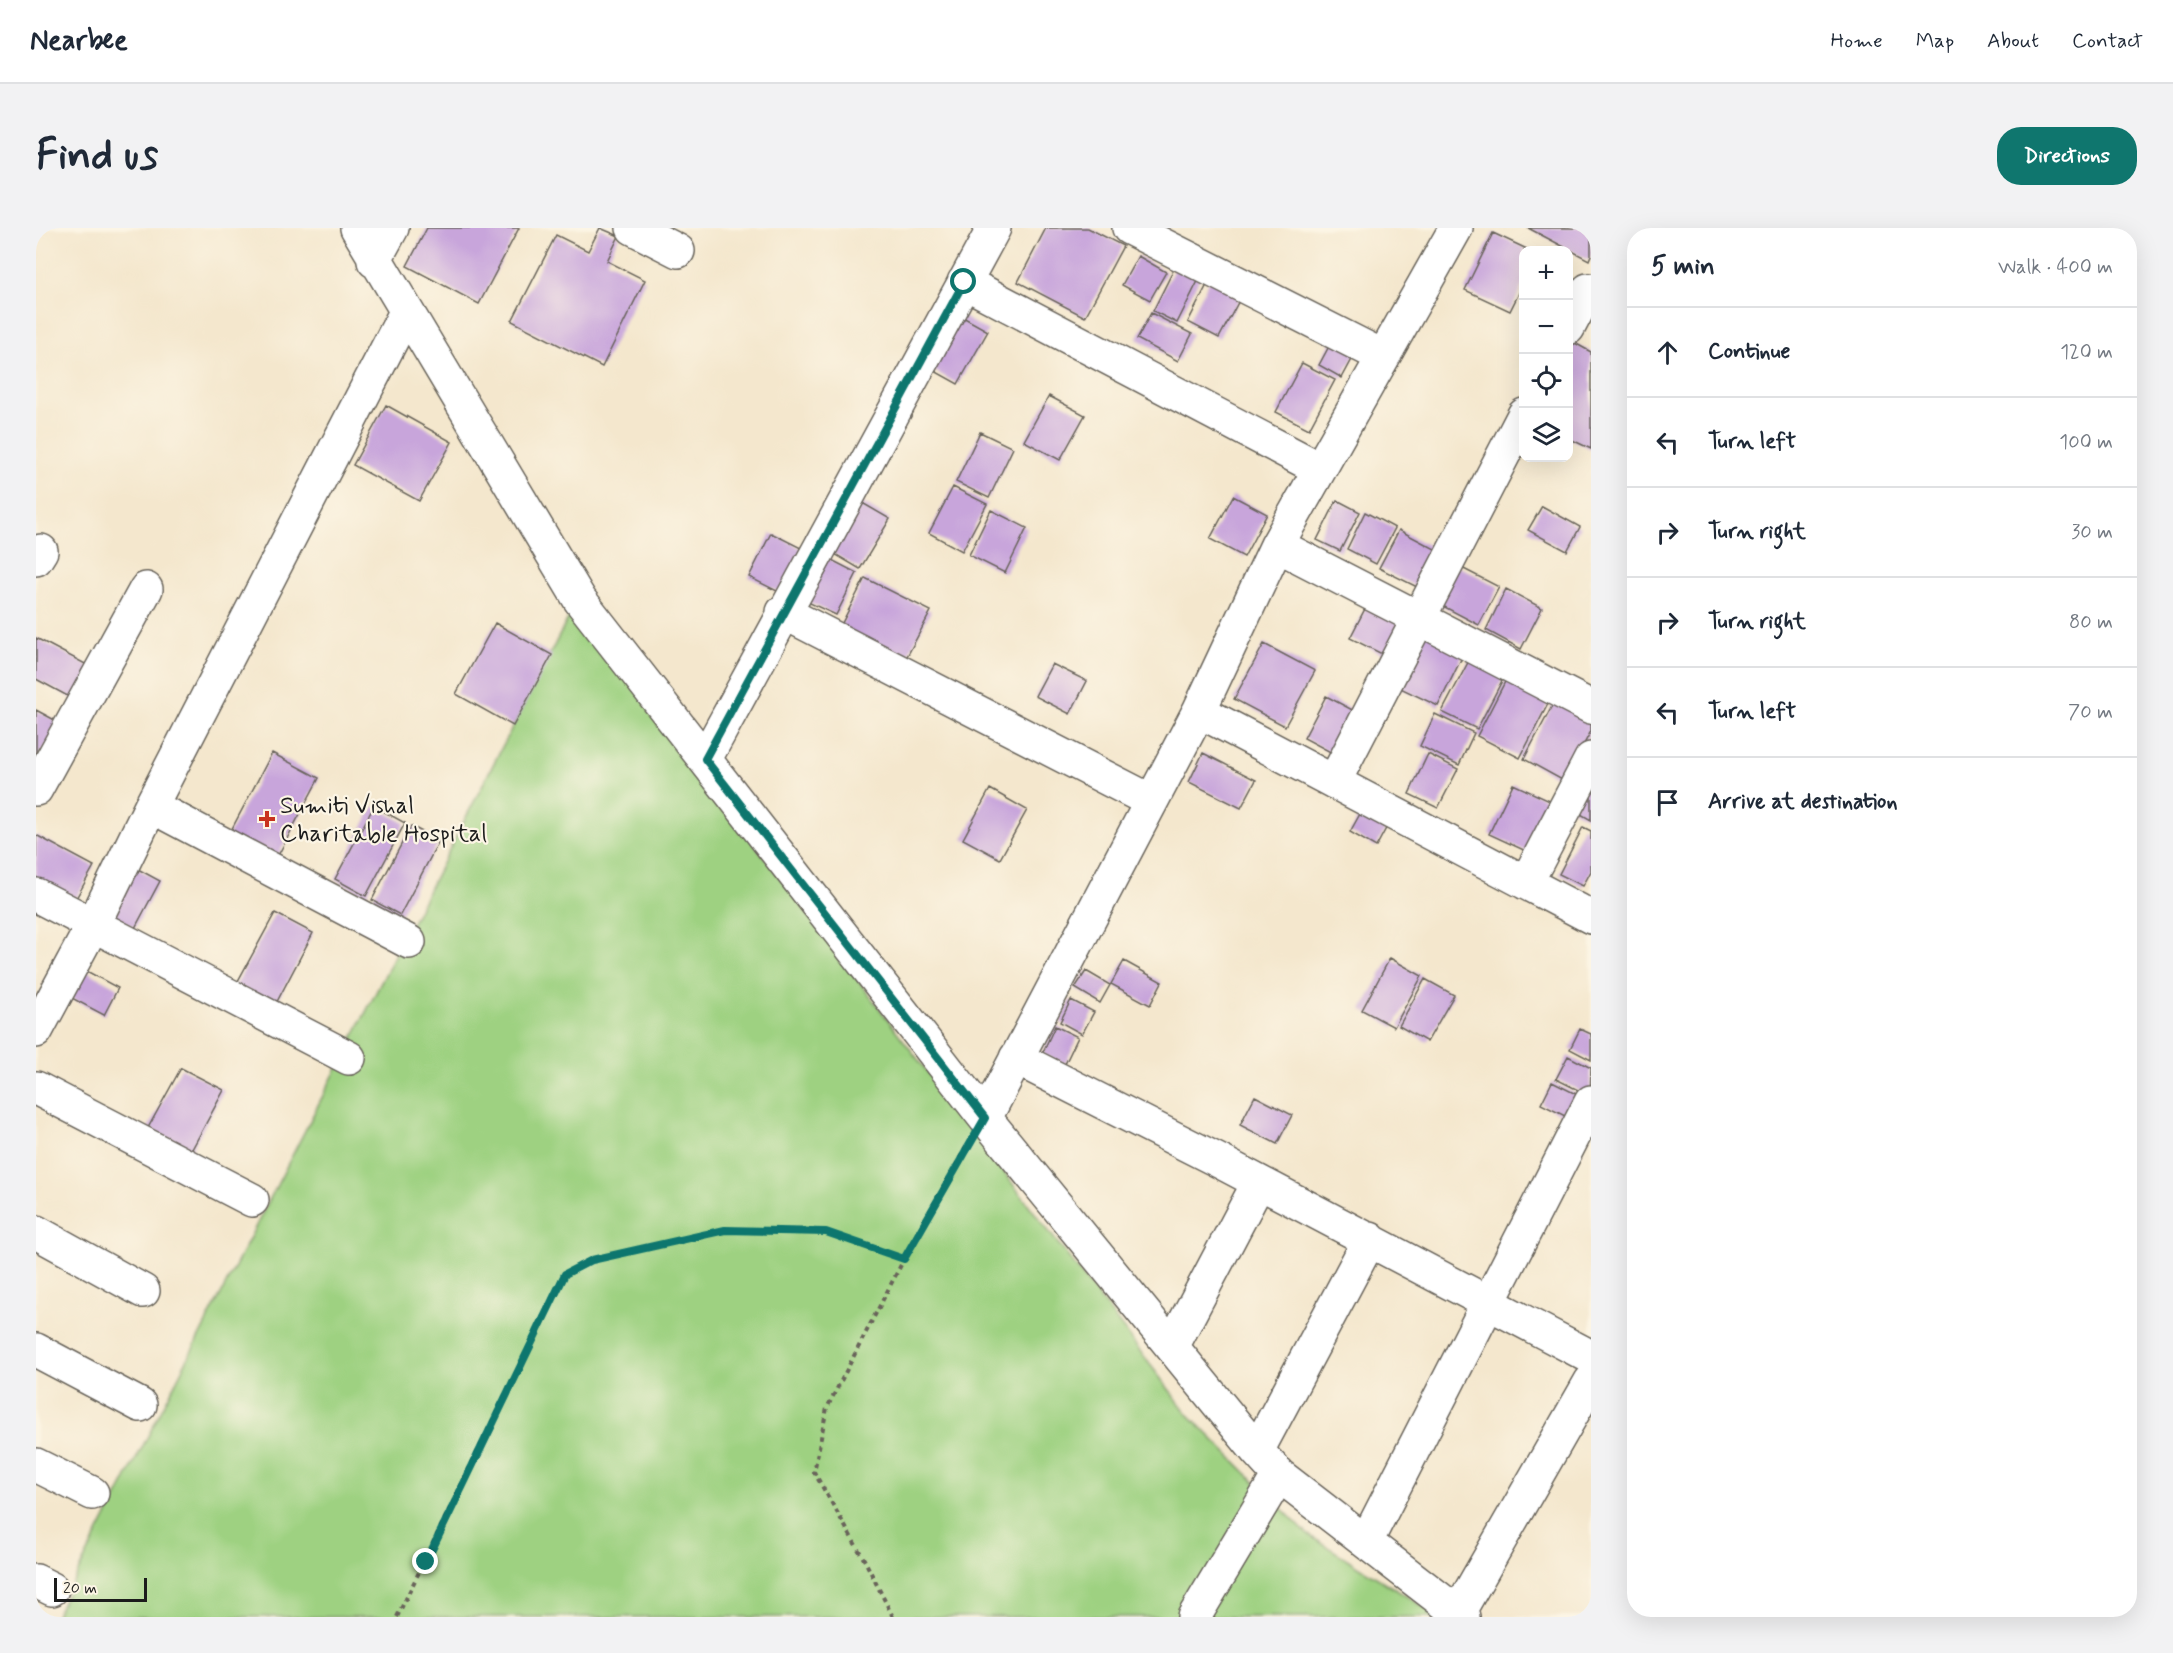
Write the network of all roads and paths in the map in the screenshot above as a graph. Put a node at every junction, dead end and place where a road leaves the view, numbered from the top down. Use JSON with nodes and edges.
{"nodes":[{"id":1,"x":357,"y":228,"type":"edge"},
{"id":2,"x":392,"y":228,"type":"edge"},
{"id":3,"x":633,"y":228,"type":"edge"},
{"id":4,"x":994,"y":228,"type":"edge"},
{"id":5,"x":1131,"y":228,"type":"edge"},
{"id":6,"x":1456,"y":228,"type":"edge"},
{"id":7,"x":678,"y":251,"type":"dead end"},
{"id":8,"x":374,"y":261,"type":"junction"},
{"id":9,"x":964,"y":282,"type":"junction"},
{"id":10,"x":1588,"y":290,"type":"dead end"},
{"id":11,"x":406,"y":312,"type":"junction"},
{"id":12,"x":1573,"y":320,"type":"edge"},
{"id":13,"x":1382,"y":356,"type":"junction"},
{"id":14,"x":1519,"y":425,"type":"edge"},
{"id":15,"x":1320,"y":469,"type":"junction"},
{"id":16,"x":1277,"y":545,"type":"junction"},
{"id":17,"x":146,"y":589,"type":"dead end"},
{"id":18,"x":783,"y":612,"type":"junction"},
{"id":19,"x":1419,"y":618,"type":"junction"},
{"id":20,"x":1591,"y":707,"type":"edge"},
{"id":21,"x":1199,"y":711,"type":"junction"},
{"id":22,"x":705,"y":759,"type":"junction"},
{"id":23,"x":1591,"y":759,"type":"edge"},
{"id":24,"x":1334,"y":782,"type":"junction"},
{"id":25,"x":36,"y":789,"type":"edge"},
{"id":26,"x":1151,"y":801,"type":"junction"},
{"id":27,"x":151,"y":806,"type":"junction"},
{"id":28,"x":1526,"y":883,"type":"junction"},
{"id":29,"x":36,"y":895,"type":"edge"},
{"id":30,"x":1591,"y":917,"type":"edge"},
{"id":31,"x":93,"y":925,"type":"junction"},
{"id":32,"x":409,"y":942,"type":"dead end"},
{"id":33,"x":36,"y":1031,"type":"edge"},
{"id":34,"x":349,"y":1058,"type":"dead end"},
{"id":35,"x":1016,"y":1058,"type":"junction"},
{"id":36,"x":36,"y":1088,"type":"edge"},
{"id":37,"x":1591,"y":1102,"type":"edge"},
{"id":38,"x":985,"y":1118,"type":"junction"},
{"id":39,"x":1259,"y":1182,"type":"junction"},
{"id":40,"x":252,"y":1200,"type":"dead end"},
{"id":41,"x":36,"y":1232,"type":"edge"},
{"id":42,"x":1370,"y":1239,"type":"junction"},
{"id":43,"x":904,"y":1259,"type":"junction"},
{"id":44,"x":143,"y":1291,"type":"dead end"},
{"id":45,"x":1489,"y":1302,"type":"junction"},
{"id":46,"x":1172,"y":1347,"type":"junction"},
{"id":47,"x":36,"y":1350,"type":"edge"},
{"id":48,"x":1591,"y":1357,"type":"edge"},
{"id":49,"x":1591,"y":1381,"type":"edge"},
{"id":50,"x":140,"y":1405,"type":"dead end"},
{"id":51,"x":1257,"y":1451,"type":"junction"},
{"id":52,"x":36,"y":1465,"type":"edge"},
{"id":53,"x":1280,"y":1475,"type":"junction"},
{"id":54,"x":92,"y":1493,"type":"dead end"},
{"id":55,"x":1366,"y":1542,"type":"junction"},
{"id":56,"x":1460,"y":1615,"type":"edge"},
{"id":57,"x":397,"y":1617,"type":"edge"},
{"id":58,"x":893,"y":1617,"type":"edge"},
{"id":59,"x":1194,"y":1617,"type":"edge"}],
"edges":[{"from":1,"to":8,"type":"street"},
{"from":2,"to":8,"type":"street"},
{"from":3,"to":7,"type":"street"},
{"from":4,"to":9,"type":"street"},
{"from":5,"to":13,"type":"street"},
{"from":6,"to":13,"type":"street"},
{"from":8,"to":11,"type":"street"},
{"from":9,"to":15,"type":"street"},
{"from":9,"to":18,"type":"street"},
{"from":10,"to":12,"type":"street"},
{"from":11,"to":22,"type":"street"},
{"from":11,"to":27,"type":"street"},
{"from":13,"to":15,"type":"street"},
{"from":14,"to":19,"type":"street"},
{"from":15,"to":16,"type":"street"},
{"from":16,"to":19,"type":"street"},
{"from":16,"to":21,"type":"street"},
{"from":17,"to":25,"type":"street"},
{"from":18,"to":22,"type":"street"},
{"from":18,"to":26,"type":"street"},
{"from":19,"to":20,"type":"street"},
{"from":19,"to":24,"type":"street"},
{"from":21,"to":24,"type":"street"},
{"from":21,"to":26,"type":"street"},
{"from":22,"to":38,"type":"street"},
{"from":23,"to":28,"type":"street"},
{"from":24,"to":28,"type":"street"},
{"from":26,"to":35,"type":"street"},
{"from":27,"to":31,"type":"street"},
{"from":27,"to":32,"type":"street"},
{"from":28,"to":30,"type":"street"},
{"from":29,"to":31,"type":"street"},
{"from":31,"to":33,"type":"street"},
{"from":31,"to":34,"type":"street"},
{"from":35,"to":38,"type":"street"},
{"from":35,"to":39,"type":"street"},
{"from":36,"to":40,"type":"street"},
{"from":37,"to":45,"type":"street"},
{"from":38,"to":43,"type":"path"},
{"from":38,"to":46,"type":"street"},
{"from":39,"to":42,"type":"street"},
{"from":39,"to":46,"type":"street"},
{"from":41,"to":44,"type":"street"},
{"from":42,"to":45,"type":"street"},
{"from":42,"to":51,"type":"street"},
{"from":43,"to":57,"type":"path"},
{"from":43,"to":58,"type":"path"},
{"from":45,"to":48,"type":"street"},
{"from":45,"to":55,"type":"street"},
{"from":46,"to":51,"type":"street"},
{"from":47,"to":50,"type":"street"},
{"from":49,"to":56,"type":"street"},
{"from":51,"to":53,"type":"street"},
{"from":52,"to":54,"type":"street"},
{"from":53,"to":55,"type":"street"},
{"from":53,"to":59,"type":"street"},
{"from":55,"to":56,"type":"street"}]}
